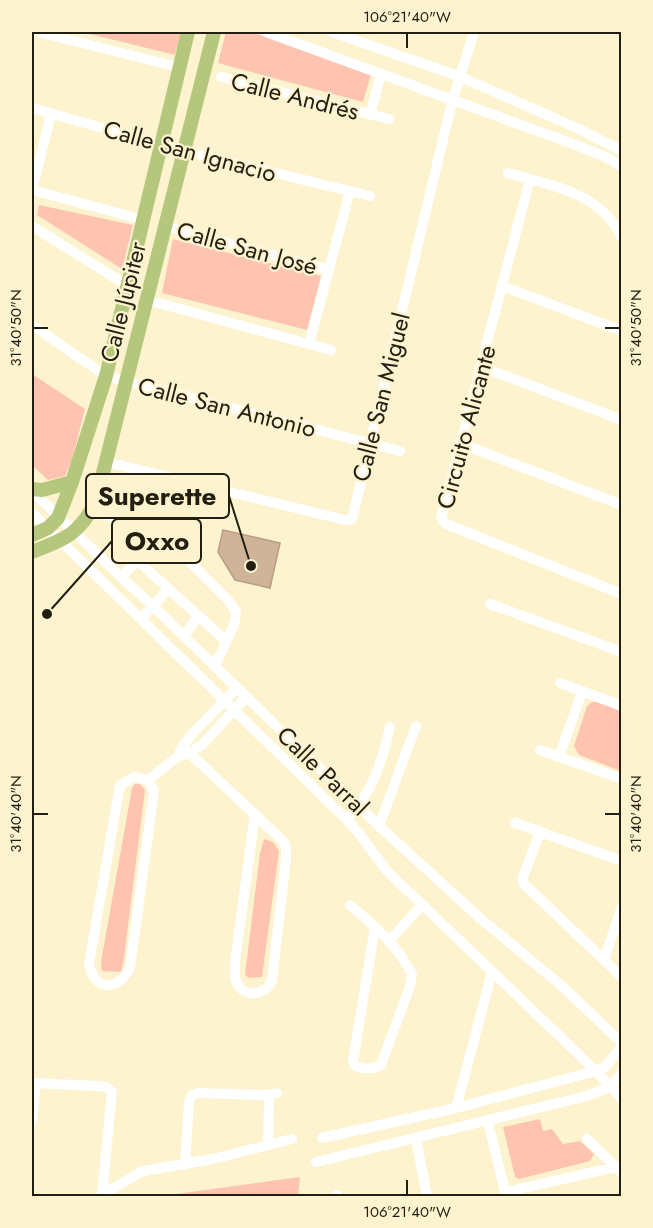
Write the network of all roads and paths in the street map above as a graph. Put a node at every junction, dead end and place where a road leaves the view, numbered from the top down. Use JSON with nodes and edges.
{"nodes":[{"id":1,"x":38,"y":32,"type":"edge"},
{"id":2,"x":188,"y":32,"type":"edge"},
{"id":3,"x":214,"y":32,"type":"edge"},
{"id":4,"x":266,"y":32,"type":"edge"},
{"id":5,"x":332,"y":32,"type":"edge"},
{"id":6,"x":474,"y":32,"type":"edge"},
{"id":7,"x":178,"y":67,"type":"junction"},
{"id":8,"x":381,"y":74,"type":"junction"},
{"id":9,"x":461,"y":76,"type":"junction"},
{"id":10,"x":221,"y":77,"type":"dead end"},
{"id":11,"x":453,"y":99,"type":"junction"},
{"id":12,"x":32,"y":108,"type":"edge"},
{"id":13,"x":51,"y":114,"type":"junction"},
{"id":14,"x":370,"y":115,"type":"junction"},
{"id":15,"x":389,"y":119,"type":"dead end"},
{"id":16,"x":161,"y":145,"type":"junction"},
{"id":17,"x":184,"y":151,"type":"junction"},
{"id":18,"x":621,"y":151,"type":"edge"},
{"id":19,"x":621,"y":167,"type":"edge"},
{"id":20,"x":508,"y":173,"type":"dead end"},
{"id":21,"x":530,"y":179,"type":"junction"},
{"id":22,"x":32,"y":190,"type":"edge"},
{"id":23,"x":350,"y":191,"type":"junction"},
{"id":24,"x":370,"y":196,"type":"dead end"},
{"id":25,"x":144,"y":220,"type":"junction"},
{"id":26,"x":32,"y":226,"type":"edge"},
{"id":27,"x":165,"y":226,"type":"junction"},
{"id":28,"x":621,"y":238,"type":"edge"},
{"id":29,"x":329,"y":270,"type":"junction"},
{"id":30,"x":128,"y":286,"type":"junction"},
{"id":31,"x":502,"y":286,"type":"junction"},
{"id":32,"x":147,"y":300,"type":"junction"},
{"id":33,"x":32,"y":325,"type":"edge"},
{"id":34,"x":621,"y":331,"type":"edge"},
{"id":35,"x":309,"y":344,"type":"junction"},
{"id":36,"x":331,"y":350,"type":"dead end"},
{"id":37,"x":482,"y":367,"type":"junction"},
{"id":38,"x":106,"y":376,"type":"junction"},
{"id":39,"x":126,"y":382,"type":"junction"},
{"id":40,"x":621,"y":420,"type":"edge"},
{"id":41,"x":459,"y":443,"type":"junction"},
{"id":42,"x":370,"y":444,"type":"junction"},
{"id":43,"x":400,"y":452,"type":"dead end"},
{"id":44,"x":107,"y":462,"type":"junction"},
{"id":45,"x":72,"y":482,"type":"junction"},
{"id":46,"x":32,"y":490,"type":"edge"},
{"id":47,"x":621,"y":505,"type":"edge"},
{"id":48,"x":92,"y":508,"type":"junction"},
{"id":49,"x":33,"y":516,"type":"edge"},
{"id":50,"x":53,"y":523,"type":"junction"},
{"id":51,"x":74,"y":532,"type":"junction"},
{"id":52,"x":32,"y":535,"type":"edge"},
{"id":53,"x":159,"y":539,"type":"junction"},
{"id":54,"x":61,"y":540,"type":"junction"},
{"id":55,"x":32,"y":552,"type":"edge"},
{"id":56,"x":138,"y":561,"type":"junction"},
{"id":57,"x":121,"y":577,"type":"junction"},
{"id":58,"x":169,"y":589,"type":"junction"},
{"id":59,"x":621,"y":594,"type":"edge"},
{"id":60,"x":490,"y":604,"type":"dead end"},
{"id":61,"x":153,"y":606,"type":"junction"},
{"id":62,"x":198,"y":616,"type":"junction"},
{"id":63,"x":141,"y":618,"type":"junction"},
{"id":64,"x":184,"y":636,"type":"junction"},
{"id":65,"x":226,"y":641,"type":"junction"},
{"id":66,"x":621,"y":652,"type":"edge"},
{"id":67,"x":215,"y":666,"type":"junction"},
{"id":68,"x":560,"y":683,"type":"dead end"},
{"id":69,"x":237,"y":688,"type":"junction"},
{"id":70,"x":582,"y":692,"type":"junction"},
{"id":71,"x":246,"y":697,"type":"junction"},
{"id":72,"x":225,"y":700,"type":"junction"},
{"id":73,"x":621,"y":706,"type":"edge"},
{"id":74,"x":234,"y":710,"type":"junction"},
{"id":75,"x":416,"y":726,"type":"dead end"},
{"id":76,"x":390,"y":727,"type":"dead end"},
{"id":77,"x":186,"y":749,"type":"junction"},
{"id":78,"x":540,"y":750,"type":"dead end"},
{"id":79,"x":559,"y":757,"type":"junction"},
{"id":80,"x":621,"y":779,"type":"edge"},
{"id":81,"x":148,"y":780,"type":"junction"},
{"id":82,"x":359,"y":807,"type":"junction"},
{"id":83,"x":255,"y":814,"type":"junction"},
{"id":84,"x":347,"y":820,"type":"junction"},
{"id":85,"x":515,"y":823,"type":"dead end"},
{"id":86,"x":379,"y":826,"type":"junction"},
{"id":87,"x":540,"y":832,"type":"junction"},
{"id":88,"x":621,"y":861,"type":"edge"},
{"id":89,"x":350,"y":905,"type":"dead end"},
{"id":90,"x":422,"y":905,"type":"junction"},
{"id":91,"x":621,"y":906,"type":"edge"},
{"id":92,"x":375,"y":927,"type":"junction"},
{"id":93,"x":390,"y":940,"type":"junction"},
{"id":94,"x":604,"y":960,"type":"junction"},
{"id":95,"x":492,"y":972,"type":"junction"},
{"id":96,"x":621,"y":977,"type":"edge"},
{"id":97,"x":621,"y":1044,"type":"edge"},
{"id":98,"x":596,"y":1071,"type":"junction"},
{"id":99,"x":621,"y":1073,"type":"edge"},
{"id":100,"x":34,"y":1083,"type":"edge"},
{"id":101,"x":610,"y":1087,"type":"junction"},
{"id":102,"x":621,"y":1099,"type":"edge"},
{"id":103,"x":456,"y":1108,"type":"junction"},
{"id":104,"x":32,"y":1122,"type":"edge"},
{"id":105,"x":488,"y":1122,"type":"junction"},
{"id":106,"x":322,"y":1138,"type":"dead end"},
{"id":107,"x":292,"y":1139,"type":"dead end"},
{"id":108,"x":416,"y":1139,"type":"junction"},
{"id":109,"x":587,"y":1139,"type":"dead end"},
{"id":110,"x":268,"y":1145,"type":"junction"},
{"id":111,"x":316,"y":1162,"type":"dead end"},
{"id":112,"x":185,"y":1164,"type":"junction"},
{"id":113,"x":619,"y":1170,"type":"edge"},
{"id":114,"x":505,"y":1194,"type":"edge"},
{"id":115,"x":101,"y":1196,"type":"edge"},
{"id":116,"x":427,"y":1197,"type":"edge"}],
"edges":[{"from":1,"to":7,"type":"street"},
{"from":2,"to":7,"type":"main road","name":"Calle Júpiter"},
{"from":3,"to":17,"type":"main road","name":"Calle Júpiter"},
{"from":4,"to":8,"type":"street"},
{"from":5,"to":9,"type":"street"},
{"from":6,"to":9,"type":"street","name":"Calle San Miguel"},
{"from":7,"to":16,"type":"main road","name":"Calle Júpiter"},
{"from":8,"to":11,"type":"street"},
{"from":8,"to":14,"type":"street"},
{"from":9,"to":11,"type":"street","name":"Calle San Miguel"},
{"from":9,"to":18,"type":"street"},
{"from":10,"to":14,"type":"street","name":"Calle Andrés"},
{"from":11,"to":19,"type":"street"},
{"from":11,"to":42,"type":"street","name":"Calle San Miguel"},
{"from":12,"to":13,"type":"street","name":"Calle San Ignacio"},
{"from":13,"to":16,"type":"street","name":"Calle San Ignacio"},
{"from":13,"to":22,"type":"street"},
{"from":14,"to":15,"type":"street","name":"Calle Andrés"},
{"from":16,"to":17,"type":"street","name":"Calle San Ignacio"},
{"from":16,"to":25,"type":"main road","name":"Calle Júpiter"},
{"from":17,"to":23,"type":"street","name":"Calle San Ignacio"},
{"from":17,"to":27,"type":"main road","name":"Calle Júpiter"},
{"from":20,"to":21,"type":"street"},
{"from":21,"to":28,"type":"street"},
{"from":21,"to":31,"type":"street","name":"Circuito Alicante"},
{"from":22,"to":25,"type":"street","name":"Calle San José"},
{"from":23,"to":24,"type":"street","name":"Calle San Ignacio"},
{"from":23,"to":29,"type":"street"},
{"from":25,"to":30,"type":"main road","name":"Calle Júpiter"},
{"from":26,"to":30,"type":"street"},
{"from":27,"to":29,"type":"street","name":"Calle San José"},
{"from":27,"to":32,"type":"main road","name":"Calle Júpiter"},
{"from":29,"to":35,"type":"street"},
{"from":30,"to":38,"type":"main road","name":"Calle Júpiter"},
{"from":31,"to":34,"type":"street"},
{"from":31,"to":37,"type":"street","name":"Circuito Alicante"},
{"from":32,"to":35,"type":"street"},
{"from":32,"to":39,"type":"main road","name":"Calle Júpiter"},
{"from":33,"to":38,"type":"street","name":"Calle San Antonio"},
{"from":35,"to":36,"type":"street"},
{"from":37,"to":40,"type":"street"},
{"from":37,"to":41,"type":"street","name":"Circuito Alicante"},
{"from":38,"to":39,"type":"street","name":"Calle San Antonio"},
{"from":38,"to":45,"type":"main road","name":"Calle Júpiter"},
{"from":39,"to":42,"type":"street","name":"Calle San Antonio"},
{"from":39,"to":44,"type":"main road","name":"Calle Júpiter"},
{"from":41,"to":47,"type":"street"},
{"from":41,"to":59,"type":"street","name":"Circuito Alicante"},
{"from":42,"to":43,"type":"street","name":"Calle San Antonio"},
{"from":42,"to":44,"type":"street","name":"Calle San Miguel"},
{"from":44,"to":48,"type":"main road","name":"Calle Júpiter"},
{"from":45,"to":46,"type":"main road"},
{"from":45,"to":50,"type":"main road","name":"Calle Júpiter"},
{"from":46,"to":50,"type":"street","name":"Calle Parral"},
{"from":48,"to":51,"type":"main road","name":"Calle Júpiter"},
{"from":48,"to":53,"type":"street"},
{"from":49,"to":50,"type":"street","name":"Calle Parral"},
{"from":50,"to":51,"type":"street","name":"Calle Parral"},
{"from":50,"to":52,"type":"main road"},
{"from":50,"to":54,"type":"street","name":"Calle Parral"},
{"from":51,"to":54,"type":"main road","name":"Calle Júpiter"},
{"from":51,"to":57,"type":"street","name":"Calle Parral"},
{"from":53,"to":56,"type":"street"},
{"from":53,"to":65,"type":"street"},
{"from":54,"to":55,"type":"main road","name":"Calle Júpiter"},
{"from":54,"to":63,"type":"street","name":"Calle Parral"},
{"from":56,"to":57,"type":"street"},
{"from":56,"to":58,"type":"street"},
{"from":57,"to":61,"type":"street","name":"Calle Parral"},
{"from":58,"to":61,"type":"street"},
{"from":58,"to":62,"type":"street"},
{"from":60,"to":66,"type":"street"},
{"from":61,"to":63,"type":"street"},
{"from":61,"to":64,"type":"street","name":"Calle Parral"},
{"from":62,"to":64,"type":"street"},
{"from":62,"to":65,"type":"street"},
{"from":63,"to":72,"type":"street","name":"Calle Parral"},
{"from":64,"to":67,"type":"street","name":"Calle Parral"},
{"from":65,"to":67,"type":"street"},
{"from":67,"to":69,"type":"street","name":"Calle Parral"},
{"from":68,"to":70,"type":"street"},
{"from":69,"to":71,"type":"street","name":"Calle Parral"},
{"from":69,"to":72,"type":"street"},
{"from":70,"to":73,"type":"street"},
{"from":70,"to":79,"type":"street"},
{"from":71,"to":74,"type":"street"},
{"from":71,"to":82,"type":"street","name":"Calle Parral"},
{"from":72,"to":74,"type":"street","name":"Calle Parral"},
{"from":72,"to":77,"type":"street"},
{"from":74,"to":77,"type":"street"},
{"from":74,"to":84,"type":"street","name":"Calle Parral"},
{"from":75,"to":86,"type":"street"},
{"from":76,"to":82,"type":"street"},
{"from":77,"to":81,"type":"street"},
{"from":77,"to":83,"type":"street"},
{"from":78,"to":79,"type":"street"},
{"from":79,"to":80,"type":"street"},
{"from":81,"to":81,"type":"street"},
{"from":82,"to":84,"type":"street"},
{"from":82,"to":86,"type":"street","name":"Calle Parral"},
{"from":83,"to":83,"type":"street"},
{"from":84,"to":90,"type":"street","name":"Calle Parral"},
{"from":85,"to":87,"type":"street"},
{"from":86,"to":97,"type":"street","name":"Calle Parral"},
{"from":87,"to":88,"type":"street"},
{"from":87,"to":94,"type":"street"},
{"from":89,"to":92,"type":"street"},
{"from":90,"to":93,"type":"street"},
{"from":90,"to":95,"type":"street","name":"Calle Parral"},
{"from":91,"to":94,"type":"street"},
{"from":92,"to":93,"type":"street"},
{"from":92,"to":93,"type":"street"},
{"from":94,"to":96,"type":"street"},
{"from":95,"to":98,"type":"street","name":"Calle Parral"},
{"from":95,"to":103,"type":"street"},
{"from":97,"to":98,"type":"street"},
{"from":98,"to":101,"type":"street","name":"Calle Parral"},
{"from":98,"to":103,"type":"street"},
{"from":99,"to":101,"type":"street"},
{"from":100,"to":104,"type":"street"},
{"from":100,"to":115,"type":"street"},
{"from":101,"to":102,"type":"street","name":"Calle Parral"},
{"from":101,"to":105,"type":"street"},
{"from":103,"to":106,"type":"street"},
{"from":105,"to":108,"type":"street"},
{"from":105,"to":114,"type":"street"},
{"from":107,"to":110,"type":"street"},
{"from":108,"to":111,"type":"street"},
{"from":108,"to":116,"type":"street"},
{"from":109,"to":113,"type":"street"},
{"from":110,"to":112,"type":"street"},
{"from":110,"to":112,"type":"street"},
{"from":112,"to":115,"type":"street"},
{"from":113,"to":114,"type":"street"}]}
